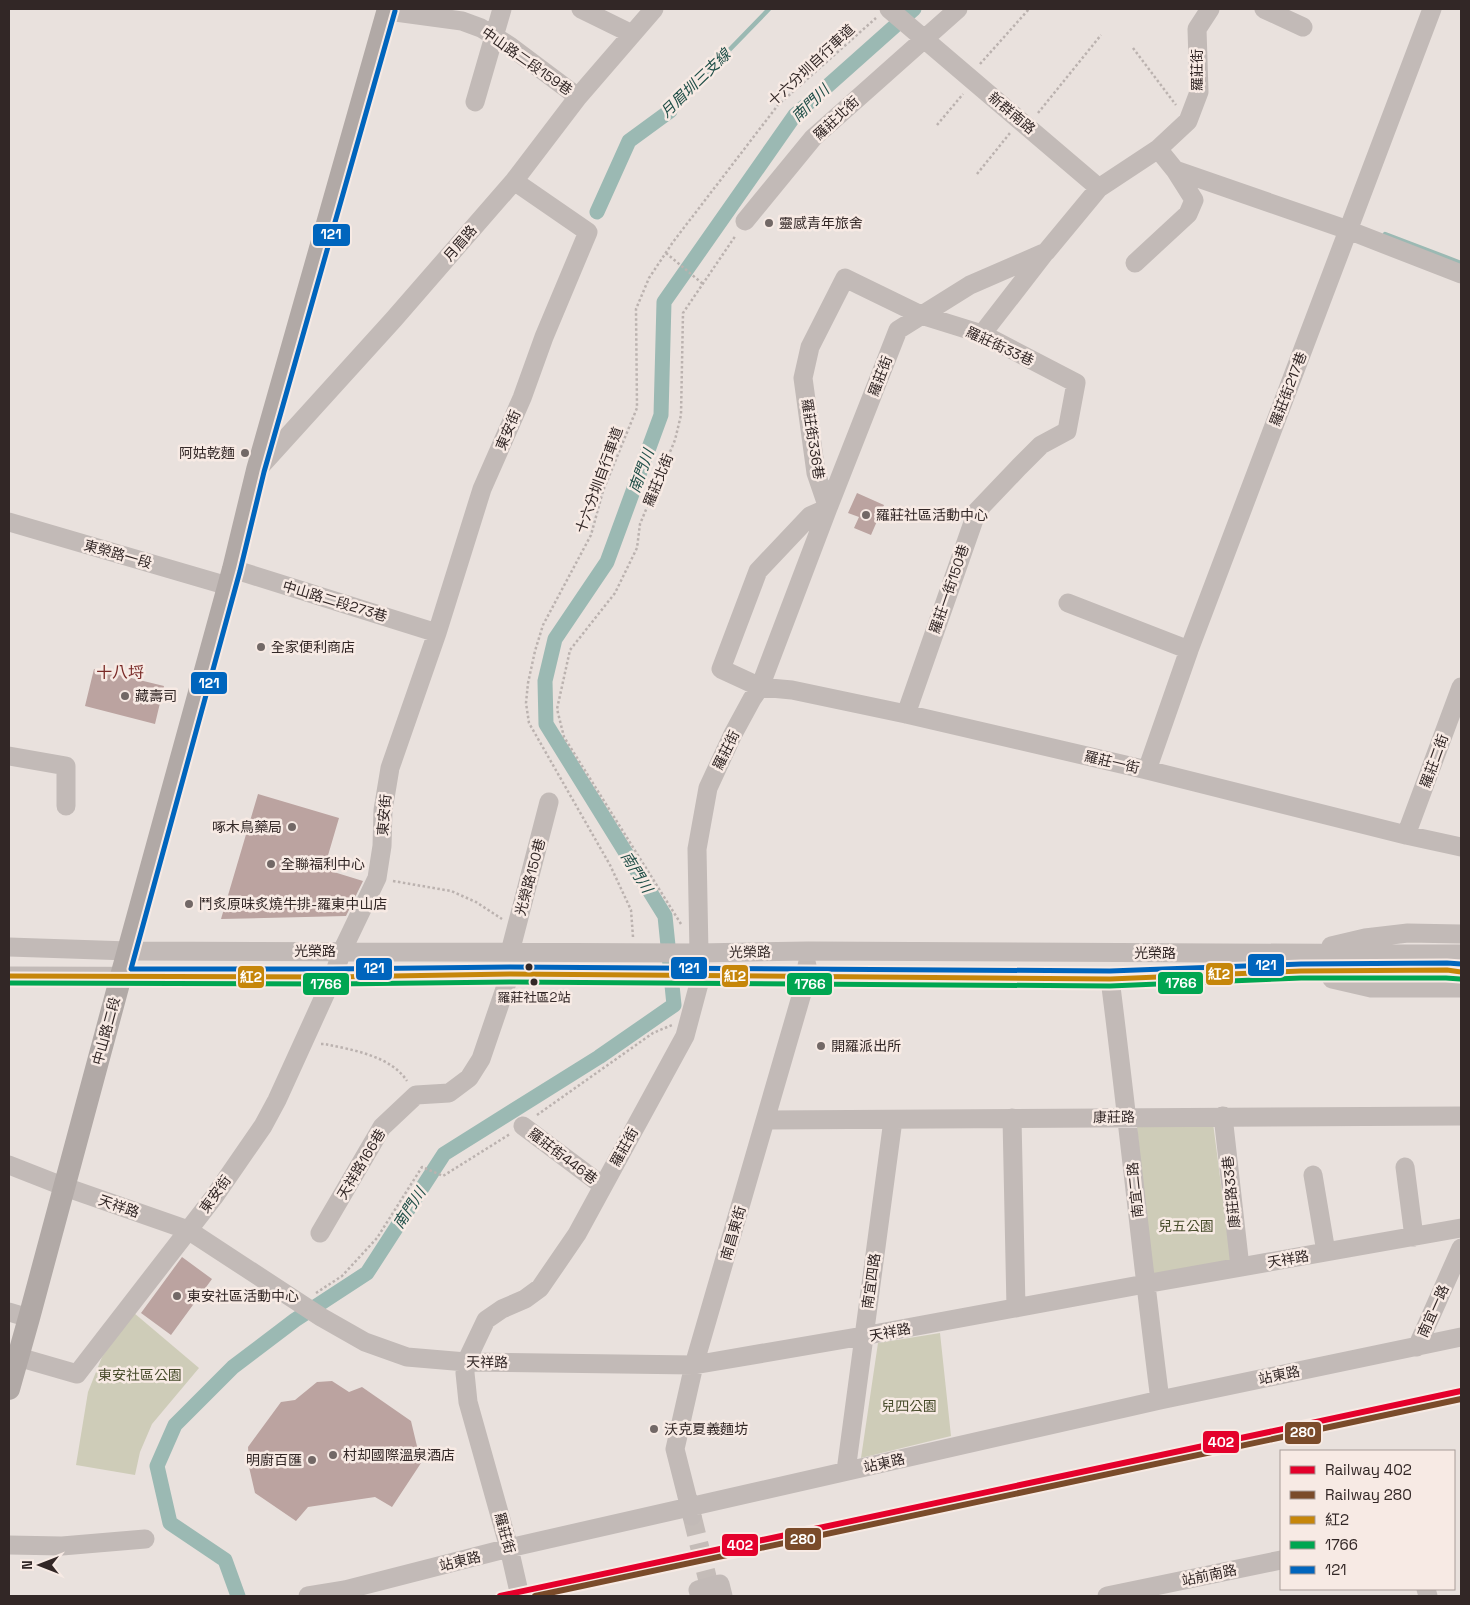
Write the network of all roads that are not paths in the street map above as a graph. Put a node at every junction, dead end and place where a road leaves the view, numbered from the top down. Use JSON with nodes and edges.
{"nodes":[{"id":1,"x":502,"y":9,"type":"edge"},
{"id":2,"x":580,"y":9,"type":"edge"},
{"id":3,"x":654,"y":9,"type":"edge"},
{"id":4,"x":958,"y":9,"type":"edge"},
{"id":5,"x":1210,"y":9,"type":"edge"},
{"id":6,"x":1264,"y":9,"type":"edge"},
{"id":7,"x":1432,"y":9,"type":"edge"},
{"id":8,"x":388,"y":10,"type":"edge"},
{"id":9,"x":888,"y":12,"type":"edge"},
{"id":10,"x":1303,"y":27,"type":"dead end"},
{"id":11,"x":632,"y":34,"type":"junction"},
{"id":12,"x":494,"y":36,"type":"junction"},
{"id":13,"x":920,"y":36,"type":"junction"},
{"id":14,"x":578,"y":97,"type":"junction"},
{"id":15,"x":475,"y":102,"type":"dead end"},
{"id":16,"x":1158,"y":148,"type":"junction"},
{"id":17,"x":1175,"y":170,"type":"junction"},
{"id":18,"x":514,"y":182,"type":"junction"},
{"id":19,"x":1099,"y":188,"type":"junction"},
{"id":20,"x":745,"y":221,"type":"road end"},
{"id":21,"x":1348,"y":230,"type":"junction"},
{"id":22,"x":1046,"y":252,"type":"junction"},
{"id":23,"x":1135,"y":263,"type":"dead end"},
{"id":24,"x":1461,"y":274,"type":"edge"},
{"id":25,"x":921,"y":315,"type":"junction"},
{"id":26,"x":982,"y":334,"type":"junction"},
{"id":27,"x":1076,"y":383,"type":"joint"},
{"id":28,"x":257,"y":470,"type":"junction"},
{"id":29,"x":828,"y":508,"type":"junction"},
{"id":30,"x":9,"y":522,"type":"edge"},
{"id":31,"x":230,"y":577,"type":"junction"},
{"id":32,"x":1068,"y":603,"type":"dead end"},
{"id":33,"x":437,"y":633,"type":"junction"},
{"id":34,"x":1189,"y":650,"type":"junction"},
{"id":35,"x":760,"y":687,"type":"junction"},
{"id":36,"x":1461,"y":687,"type":"edge"},
{"id":37,"x":906,"y":714,"type":"junction"},
{"id":38,"x":9,"y":756,"type":"edge"},
{"id":39,"x":1147,"y":770,"type":"junction"},
{"id":40,"x":550,"y":802,"type":"dead end"},
{"id":41,"x":66,"y":806,"type":"dead end"},
{"id":42,"x":1406,"y":834,"type":"junction"},
{"id":43,"x":1461,"y":847,"type":"edge"},
{"id":44,"x":1461,"y":934,"type":"edge"},
{"id":45,"x":9,"y":947,"type":"edge"},
{"id":46,"x":128,"y":951,"type":"junction"},
{"id":47,"x":342,"y":951,"type":"junction"},
{"id":48,"x":808,"y":951,"type":"junction"},
{"id":49,"x":510,"y":952,"type":"junction"},
{"id":50,"x":699,"y":953,"type":"junction"},
{"id":51,"x":1461,"y":954,"type":"edge"},
{"id":52,"x":1302,"y":962,"type":"junction"},
{"id":53,"x":1461,"y":972,"type":"edge"},
{"id":54,"x":510,"y":974,"type":"junction"},
{"id":55,"x":9,"y":976,"type":"edge"},
{"id":56,"x":121,"y":976,"type":"junction"},
{"id":57,"x":701,"y":976,"type":"junction"},
{"id":58,"x":807,"y":976,"type":"junction"},
{"id":59,"x":334,"y":977,"type":"junction"},
{"id":60,"x":1110,"y":979,"type":"junction"},
{"id":61,"x":1461,"y":988,"type":"edge"},
{"id":62,"x":1223,"y":1116,"type":"junction"},
{"id":63,"x":1461,"y":1116,"type":"edge"},
{"id":64,"x":1127,"y":1117,"type":"junction"},
{"id":65,"x":1012,"y":1118,"type":"junction"},
{"id":66,"x":766,"y":1120,"type":"junction"},
{"id":67,"x":893,"y":1120,"type":"junction"},
{"id":68,"x":523,"y":1126,"type":"road end"},
{"id":69,"x":9,"y":1165,"type":"edge"},
{"id":70,"x":1405,"y":1167,"type":"dead end"},
{"id":71,"x":1313,"y":1175,"type":"dead end"},
{"id":72,"x":603,"y":1186,"type":"junction"},
{"id":73,"x":65,"y":1187,"type":"junction"},
{"id":74,"x":1461,"y":1228,"type":"edge"},
{"id":75,"x":188,"y":1230,"type":"junction"},
{"id":76,"x":320,"y":1233,"type":"dead end"},
{"id":77,"x":1414,"y":1237,"type":"junction"},
{"id":78,"x":1461,"y":1248,"type":"edge"},
{"id":79,"x":1326,"y":1252,"type":"junction"},
{"id":80,"x":1240,"y":1268,"type":"junction"},
{"id":81,"x":1145,"y":1284,"type":"junction"},
{"id":82,"x":1016,"y":1308,"type":"junction"},
{"id":83,"x":19,"y":1315,"type":"edge"},
{"id":84,"x":863,"y":1336,"type":"junction"},
{"id":85,"x":1461,"y":1337,"type":"edge"},
{"id":86,"x":1417,"y":1347,"type":"junction"},
{"id":87,"x":18,"y":1357,"type":"junction"},
{"id":88,"x":466,"y":1362,"type":"junction"},
{"id":89,"x":694,"y":1365,"type":"junction"},
{"id":90,"x":9,"y":1389,"type":"edge"},
{"id":91,"x":1160,"y":1400,"type":"junction"},
{"id":92,"x":846,"y":1471,"type":"junction"},
{"id":93,"x":691,"y":1512,"type":"junction"},
{"id":94,"x":145,"y":1539,"type":"dead end"},
{"id":95,"x":9,"y":1545,"type":"edge"},
{"id":96,"x":510,"y":1548,"type":"junction"},
{"id":97,"x":1280,"y":1560,"type":"edge"},
{"id":98,"x":308,"y":1596,"type":"edge"},
{"id":99,"x":520,"y":1596,"type":"edge"},
{"id":100,"x":1107,"y":1596,"type":"edge"}],
"edges":[{"from":1,"to":12,"type":"street"},
{"from":2,"to":11,"type":"street"},
{"from":3,"to":11,"type":"street","name":"月眉路"},
{"from":4,"to":13,"type":"street"},
{"from":5,"to":16,"type":"street","name":"羅莊街"},
{"from":6,"to":10,"type":"street"},
{"from":7,"to":21,"type":"street","name":"羅莊街217巷"},
{"from":8,"to":12,"type":"street","name":"中山路二段159巷"},
{"from":8,"to":28,"type":"main road","name":"中山路二段"},
{"from":9,"to":13,"type":"street","name":"新群南路"},
{"from":11,"to":14,"type":"street","name":"月眉路"},
{"from":12,"to":14,"type":"street","name":"中山路二段159巷"},
{"from":12,"to":15,"type":"street"},
{"from":13,"to":19,"type":"street","name":"新群南路"},
{"from":13,"to":20,"type":"street","name":"羅莊北街"},
{"from":14,"to":18,"type":"street","name":"月眉路"},
{"from":16,"to":17,"type":"street"},
{"from":16,"to":19,"type":"street","name":"羅莊街"},
{"from":17,"to":21,"type":"street"},
{"from":17,"to":23,"type":"street"},
{"from":18,"to":28,"type":"street","name":"月眉路"},
{"from":18,"to":33,"type":"street","name":"東安街"},
{"from":19,"to":22,"type":"street","name":"羅莊街"},
{"from":21,"to":24,"type":"street"},
{"from":21,"to":34,"type":"street","name":"羅莊街217巷"},
{"from":22,"to":25,"type":"street","name":"羅莊街"},
{"from":22,"to":26,"type":"street"},
{"from":25,"to":26,"type":"street","name":"羅莊街33巷"},
{"from":25,"to":29,"type":"street","name":"羅莊街"},
{"from":25,"to":29,"type":"street","name":"羅莊街336巷"},
{"from":26,"to":27,"type":"street","name":"羅莊街33巷"},
{"from":27,"to":37,"type":"street","name":"羅莊一街150巷"},
{"from":28,"to":31,"type":"main road","name":"中山路二段"},
{"from":29,"to":35,"type":"street","name":"羅莊街"},
{"from":29,"to":35,"type":"street"},
{"from":30,"to":31,"type":"street","name":"東榮路一段"},
{"from":31,"to":33,"type":"street","name":"中山路二段273巷"},
{"from":31,"to":46,"type":"main road","name":"中山路二段"},
{"from":32,"to":34,"type":"street"},
{"from":33,"to":47,"type":"street","name":"東安街"},
{"from":34,"to":39,"type":"street","name":"羅莊街217巷"},
{"from":35,"to":37,"type":"street","name":"羅莊一街"},
{"from":35,"to":50,"type":"street","name":"羅莊街"},
{"from":36,"to":42,"type":"street","name":"羅莊二街"},
{"from":37,"to":39,"type":"street","name":"羅莊一街"},
{"from":38,"to":41,"type":"street"},
{"from":39,"to":42,"type":"street","name":"羅莊一街"},
{"from":40,"to":49,"type":"street","name":"光榮路150巷"},
{"from":42,"to":43,"type":"street","name":"羅莊一街"},
{"from":44,"to":52,"type":"street"},
{"from":45,"to":46,"type":"street","name":"光榮路"},
{"from":46,"to":47,"type":"street","name":"光榮路"},
{"from":46,"to":56,"type":"main road","name":"中山路二段"},
{"from":47,"to":49,"type":"street","name":"光榮路"},
{"from":47,"to":59,"type":"street","name":"東安街"},
{"from":48,"to":50,"type":"street","name":"光榮路"},
{"from":48,"to":52,"type":"street","name":"光榮路"},
{"from":48,"to":58,"type":"street","name":"南昌東街"},
{"from":49,"to":50,"type":"street","name":"光榮路"},
{"from":50,"to":57,"type":"street","name":"羅莊街"},
{"from":51,"to":52,"type":"street","name":"光榮路"},
{"from":52,"to":53,"type":"street","name":"光榮路"},
{"from":52,"to":60,"type":"street","name":"光榮路"},
{"from":52,"to":61,"type":"street"},
{"from":54,"to":57,"type":"street","name":"光榮路"},
{"from":54,"to":59,"type":"street","name":"光榮路"},
{"from":54,"to":76,"type":"street","name":"天祥路166巷"},
{"from":55,"to":56,"type":"street","name":"光榮路"},
{"from":56,"to":59,"type":"street","name":"光榮路"},
{"from":56,"to":73,"type":"main road","name":"中山路二段"},
{"from":57,"to":58,"type":"street","name":"光榮路"},
{"from":57,"to":72,"type":"street","name":"羅莊街"},
{"from":58,"to":60,"type":"street","name":"光榮路"},
{"from":58,"to":66,"type":"street","name":"南昌東街"},
{"from":59,"to":75,"type":"street","name":"東安街"},
{"from":60,"to":64,"type":"street","name":"南宜二路"},
{"from":62,"to":63,"type":"street","name":"康莊路"},
{"from":62,"to":64,"type":"street","name":"康莊路"},
{"from":62,"to":80,"type":"street","name":"康莊路33巷"},
{"from":64,"to":65,"type":"street","name":"康莊路"},
{"from":64,"to":81,"type":"street","name":"南宜二路"},
{"from":65,"to":67,"type":"street","name":"康莊路"},
{"from":65,"to":82,"type":"street"},
{"from":66,"to":67,"type":"street","name":"康莊路"},
{"from":66,"to":89,"type":"street","name":"南昌東街"},
{"from":67,"to":84,"type":"street","name":"南宜四路"},
{"from":68,"to":72,"type":"street","name":"羅莊街446巷"},
{"from":69,"to":73,"type":"street","name":"天祥路"},
{"from":70,"to":77,"type":"street"},
{"from":71,"to":79,"type":"street"},
{"from":72,"to":88,"type":"street","name":"羅莊街"},
{"from":73,"to":75,"type":"street","name":"天祥路"},
{"from":73,"to":83,"type":"main road","name":"中山路二段"},
{"from":74,"to":77,"type":"street","name":"天祥路"},
{"from":75,"to":87,"type":"street","name":"東安街"},
{"from":75,"to":88,"type":"street","name":"天祥路"},
{"from":77,"to":79,"type":"street","name":"天祥路"},
{"from":78,"to":86,"type":"street","name":"南宜一路"},
{"from":79,"to":80,"type":"street","name":"天祥路"},
{"from":80,"to":81,"type":"street","name":"天祥路"},
{"from":81,"to":82,"type":"street","name":"天祥路"},
{"from":81,"to":91,"type":"street","name":"南宜二路"},
{"from":82,"to":84,"type":"street","name":"天祥路"},
{"from":83,"to":87,"type":"main road","name":"中山路二段"},
{"from":84,"to":89,"type":"street","name":"天祥路"},
{"from":84,"to":92,"type":"street","name":"南宜四路"},
{"from":85,"to":86,"type":"street","name":"站東路"},
{"from":86,"to":91,"type":"street","name":"站東路"},
{"from":87,"to":90,"type":"main road","name":"中山路二段"},
{"from":88,"to":89,"type":"street","name":"天祥路"},
{"from":88,"to":96,"type":"street","name":"羅莊街"},
{"from":89,"to":93,"type":"street","name":"南昌東街"},
{"from":91,"to":92,"type":"street","name":"站東路"},
{"from":92,"to":93,"type":"street","name":"站東路"},
{"from":93,"to":96,"type":"street","name":"站東路"},
{"from":94,"to":95,"type":"street"},
{"from":96,"to":98,"type":"street","name":"站東路"},
{"from":96,"to":99,"type":"street","name":"羅莊街"},
{"from":97,"to":100,"type":"street","name":"站前南路"}]}
